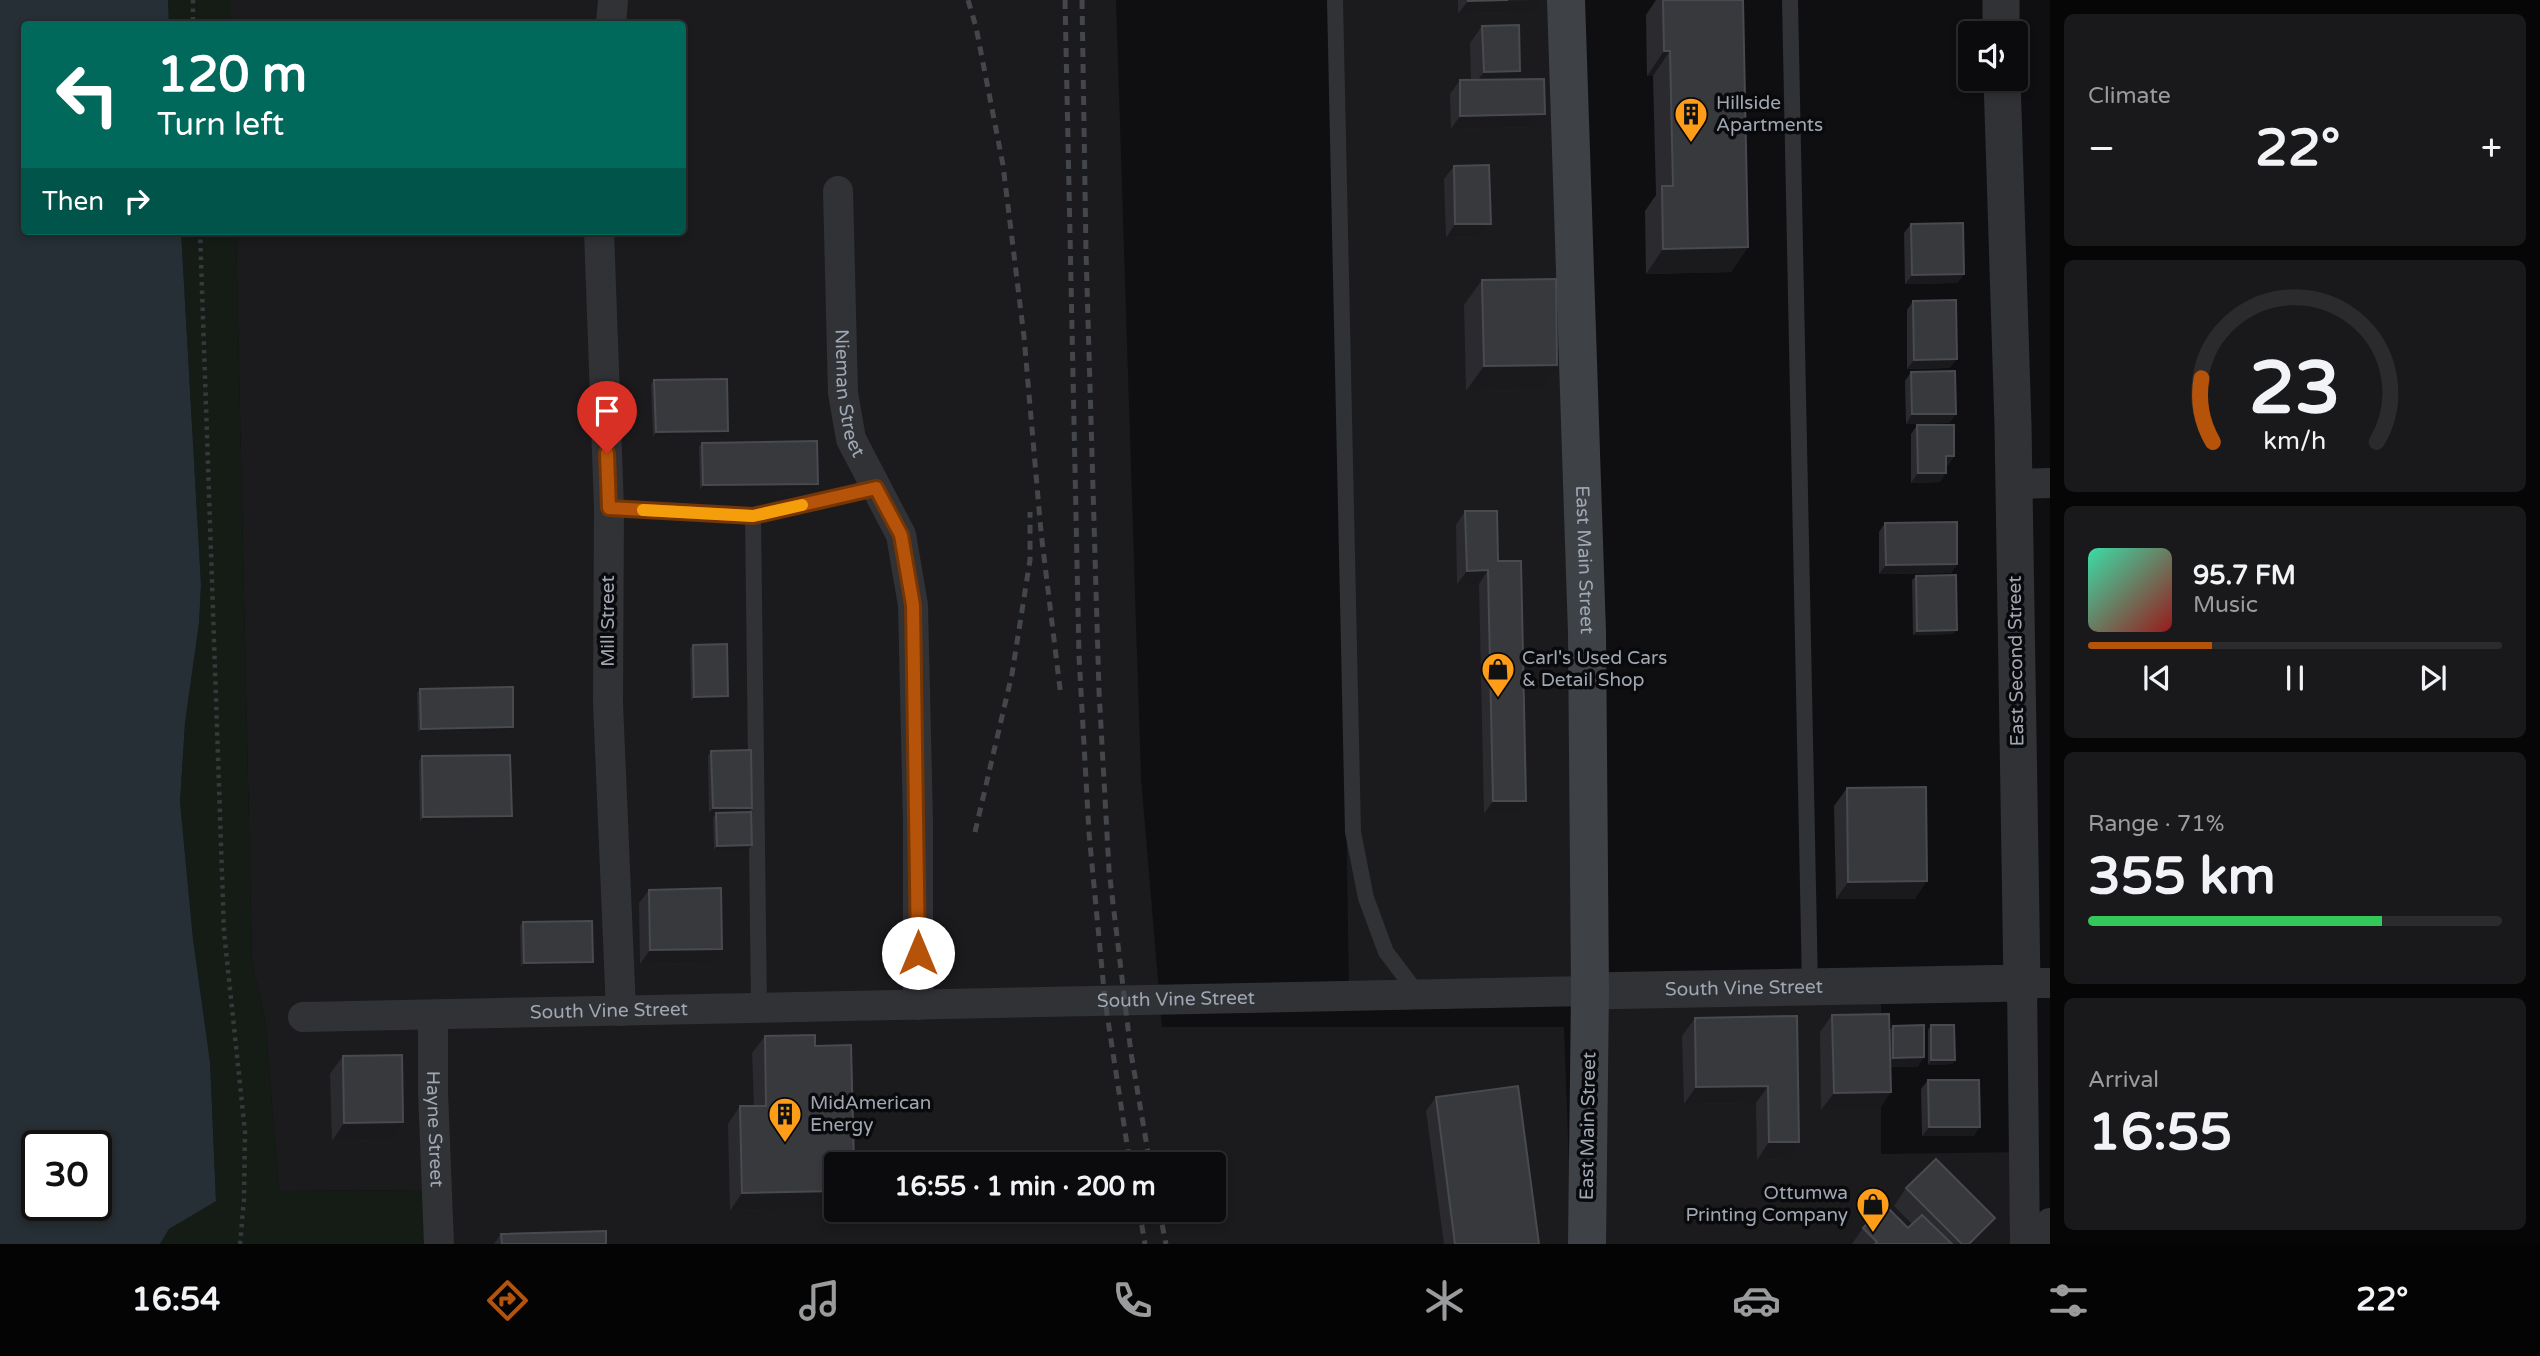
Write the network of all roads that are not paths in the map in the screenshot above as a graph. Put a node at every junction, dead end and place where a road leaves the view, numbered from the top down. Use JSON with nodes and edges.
{"nodes":[{"id":1,"x":613,"y":0,"type":"edge"},
{"id":2,"x":1335,"y":0,"type":"edge"},
{"id":3,"x":1566,"y":0,"type":"edge"},
{"id":4,"x":1790,"y":0,"type":"edge"},
{"id":5,"x":2001,"y":0,"type":"edge"},
{"id":6,"x":611,"y":21,"type":"edge"},
{"id":7,"x":2001,"y":21,"type":"edge"},
{"id":8,"x":2002,"y":91,"type":"edge"},
{"id":9,"x":838,"y":191,"type":"dead end"},
{"id":10,"x":600,"y":235,"type":"edge"},
{"id":11,"x":2013,"y":484,"type":"junction"},
{"id":12,"x":2050,"y":484,"type":"edge"},
{"id":13,"x":876,"y":488,"type":"junction"},
{"id":14,"x":609,"y":508,"type":"junction"},
{"id":15,"x":753,"y":516,"type":"junction"},
{"id":16,"x":2036,"y":983,"type":"edge"},
{"id":17,"x":1810,"y":986,"type":"junction"},
{"id":18,"x":1590,"y":991,"type":"junction"},
{"id":19,"x":1419,"y":994,"type":"junction"},
{"id":20,"x":918,"y":1005,"type":"junction"},
{"id":21,"x":759,"y":1008,"type":"junction"},
{"id":22,"x":621,"y":1011,"type":"junction"},
{"id":23,"x":433,"y":1015,"type":"junction"},
{"id":24,"x":303,"y":1017,"type":"dead end"},
{"id":25,"x":2050,"y":1223,"type":"edge"},
{"id":26,"x":439,"y":1244,"type":"edge"},
{"id":27,"x":1587,"y":1244,"type":"edge"},
{"id":28,"x":2027,"y":1244,"type":"edge"}],
"edges":[{"from":1,"to":6,"type":"street"},
{"from":2,"to":19,"type":"lane"},
{"from":3,"to":18,"type":"main road","name":"East Main Street"},
{"from":4,"to":17,"type":"lane"},
{"from":5,"to":7,"type":"street"},
{"from":8,"to":11,"type":"street","name":"East Second Street"},
{"from":9,"to":13,"type":"street","name":"Nieman Street"},
{"from":10,"to":14,"type":"street","name":"Mill Street"},
{"from":11,"to":12,"type":"street"},
{"from":11,"to":16,"type":"street","name":"East Second Street"},
{"from":13,"to":15,"type":"lane"},
{"from":13,"to":20,"type":"street","name":"Nieman Street"},
{"from":14,"to":15,"type":"lane"},
{"from":14,"to":22,"type":"street","name":"Mill Street"},
{"from":15,"to":21,"type":"lane"},
{"from":16,"to":17,"type":"street","name":"South Vine Street"},
{"from":16,"to":28,"type":"street","name":"East Second Street"},
{"from":17,"to":18,"type":"street","name":"South Vine Street"},
{"from":18,"to":19,"type":"street","name":"South Vine Street"},
{"from":18,"to":27,"type":"main road","name":"East Main Street"},
{"from":19,"to":20,"type":"street","name":"South Vine Street"},
{"from":20,"to":21,"type":"street","name":"South Vine Street"},
{"from":21,"to":22,"type":"street","name":"South Vine Street"},
{"from":22,"to":23,"type":"street","name":"South Vine Street"},
{"from":23,"to":24,"type":"street","name":"South Vine Street"},
{"from":23,"to":26,"type":"street","name":"Hayne Street"},
{"from":25,"to":28,"type":"street"}]}
